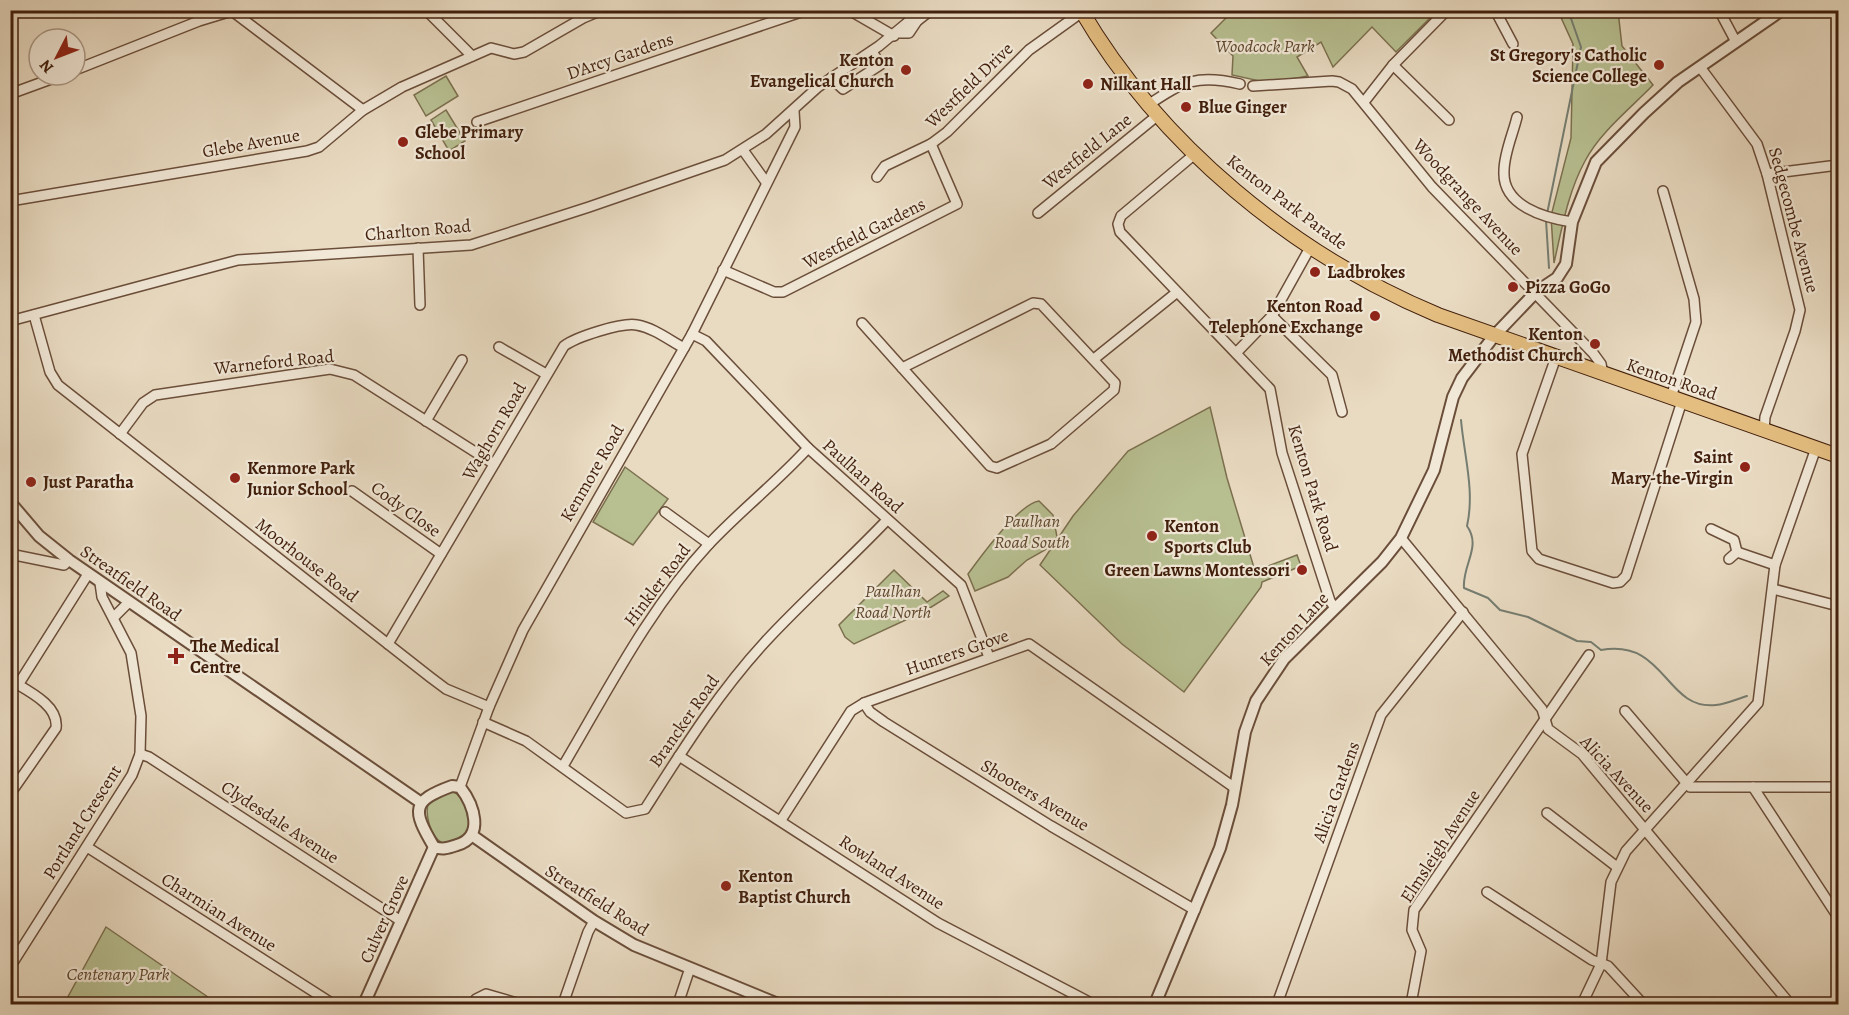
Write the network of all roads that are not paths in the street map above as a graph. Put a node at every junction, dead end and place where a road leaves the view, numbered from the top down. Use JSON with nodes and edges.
{"nodes":[{"id":1,"x":426,"y":10,"type":"edge"},
{"id":2,"x":576,"y":10,"type":"edge"},
{"id":3,"x":602,"y":10,"type":"edge"},
{"id":4,"x":807,"y":10,"type":"edge"},
{"id":5,"x":849,"y":10,"type":"edge"},
{"id":6,"x":931,"y":10,"type":"edge"},
{"id":7,"x":1447,"y":10,"type":"edge"},
{"id":8,"x":1495,"y":10,"type":"edge"},
{"id":9,"x":1719,"y":10,"type":"edge"},
{"id":10,"x":1782,"y":10,"type":"edge"},
{"id":11,"x":232,"y":11,"type":"edge"},
{"id":12,"x":1081,"y":11,"type":"edge"},
{"id":13,"x":583,"y":18,"type":"junction"},
{"id":14,"x":896,"y":34,"type":"junction"},
{"id":15,"x":1736,"y":42,"type":"junction"},
{"id":16,"x":1513,"y":44,"type":"dead end"},
{"id":17,"x":872,"y":51,"type":"junction"},
{"id":18,"x":472,"y":56,"type":"junction"},
{"id":19,"x":87,"y":65,"type":"edge"},
{"id":20,"x":1393,"y":65,"type":"junction"},
{"id":21,"x":1700,"y":67,"type":"junction"},
{"id":22,"x":831,"y":78,"type":"junction"},
{"id":23,"x":1240,"y":84,"type":"dead end"},
{"id":24,"x":1253,"y":86,"type":"dead end"},
{"id":25,"x":29,"y":87,"type":"edge"},
{"id":26,"x":10,"y":94,"type":"edge"},
{"id":27,"x":1364,"y":102,"type":"junction"},
{"id":28,"x":363,"y":110,"type":"junction"},
{"id":29,"x":1153,"y":110,"type":"junction"},
{"id":30,"x":794,"y":111,"type":"junction"},
{"id":31,"x":1517,"y":117,"type":"dead end"},
{"id":32,"x":1449,"y":120,"type":"dead end"},
{"id":33,"x":477,"y":122,"type":"dead end"},
{"id":34,"x":931,"y":144,"type":"junction"},
{"id":35,"x":743,"y":150,"type":"junction"},
{"id":36,"x":1196,"y":153,"type":"junction"},
{"id":37,"x":1839,"y":165,"type":"edge"},
{"id":38,"x":1767,"y":174,"type":"junction"},
{"id":39,"x":877,"y":177,"type":"dead end"},
{"id":40,"x":766,"y":182,"type":"junction"},
{"id":41,"x":1663,"y":191,"type":"dead end"},
{"id":42,"x":10,"y":201,"type":"edge"},
{"id":43,"x":1038,"y":213,"type":"dead end"},
{"id":44,"x":1572,"y":222,"type":"junction"},
{"id":45,"x":1311,"y":246,"type":"junction"},
{"id":46,"x":418,"y":248,"type":"junction"},
{"id":47,"x":723,"y":270,"type":"junction"},
{"id":48,"x":1536,"y":292,"type":"junction"},
{"id":49,"x":1176,"y":293,"type":"junction"},
{"id":50,"x":420,"y":305,"type":"dead end"},
{"id":51,"x":34,"y":315,"type":"junction"},
{"id":52,"x":1272,"y":316,"type":"junction"},
{"id":53,"x":10,"y":321,"type":"edge"},
{"id":54,"x":862,"y":323,"type":"dead end"},
{"id":55,"x":692,"y":334,"type":"junction"},
{"id":56,"x":1494,"y":336,"type":"junction"},
{"id":57,"x":499,"y":347,"type":"dead end"},
{"id":58,"x":684,"y":348,"type":"junction"},
{"id":59,"x":1236,"y":352,"type":"junction"},
{"id":60,"x":1556,"y":357,"type":"junction"},
{"id":61,"x":1094,"y":359,"type":"junction"},
{"id":62,"x":462,"y":360,"type":"dead end"},
{"id":63,"x":902,"y":368,"type":"junction"},
{"id":64,"x":546,"y":374,"type":"junction"},
{"id":65,"x":1603,"y":374,"type":"junction"},
{"id":66,"x":1676,"y":399,"type":"junction"},
{"id":67,"x":1342,"y":412,"type":"dead end"},
{"id":68,"x":426,"y":421,"type":"junction"},
{"id":69,"x":1764,"y":430,"type":"junction"},
{"id":70,"x":120,"y":434,"type":"junction"},
{"id":71,"x":808,"y":448,"type":"junction"},
{"id":72,"x":1816,"y":448,"type":"junction"},
{"id":73,"x":1839,"y":456,"type":"edge"},
{"id":74,"x":494,"y":464,"type":"junction"},
{"id":75,"x":352,"y":490,"type":"dead end"},
{"id":76,"x":10,"y":502,"type":"edge"},
{"id":77,"x":665,"y":512,"type":"dead end"},
{"id":78,"x":887,"y":520,"type":"junction"},
{"id":79,"x":1711,"y":529,"type":"dead end"},
{"id":80,"x":1401,"y":538,"type":"junction"},
{"id":81,"x":47,"y":544,"type":"junction"},
{"id":82,"x":709,"y":544,"type":"junction"},
{"id":83,"x":1737,"y":552,"type":"junction"},
{"id":84,"x":10,"y":554,"type":"edge"},
{"id":85,"x":441,"y":554,"type":"junction"},
{"id":86,"x":35,"y":557,"type":"junction"},
{"id":87,"x":69,"y":560,"type":"junction"},
{"id":88,"x":1729,"y":560,"type":"dead end"},
{"id":89,"x":1776,"y":565,"type":"junction"},
{"id":90,"x":88,"y":574,"type":"junction"},
{"id":91,"x":100,"y":583,"type":"junction"},
{"id":92,"x":1773,"y":589,"type":"junction"},
{"id":93,"x":129,"y":602,"type":"junction"},
{"id":94,"x":1839,"y":606,"type":"edge"},
{"id":95,"x":1335,"y":608,"type":"junction"},
{"id":96,"x":1463,"y":612,"type":"junction"},
{"id":97,"x":114,"y":617,"type":"junction"},
{"id":98,"x":388,"y":644,"type":"junction"},
{"id":99,"x":1589,"y":655,"type":"dead end"},
{"id":100,"x":989,"y":657,"type":"junction"},
{"id":101,"x":14,"y":683,"type":"edge"},
{"id":102,"x":864,"y":703,"type":"junction"},
{"id":103,"x":489,"y":707,"type":"junction"},
{"id":104,"x":1625,"y":711,"type":"dead end"},
{"id":105,"x":1545,"y":718,"type":"junction"},
{"id":106,"x":483,"y":722,"type":"junction"},
{"id":107,"x":140,"y":754,"type":"junction"},
{"id":108,"x":679,"y":756,"type":"junction"},
{"id":109,"x":563,"y":766,"type":"junction"},
{"id":110,"x":1687,"y":784,"type":"junction"},
{"id":111,"x":460,"y":787,"type":"junction"},
{"id":112,"x":1753,"y":787,"type":"junction"},
{"id":113,"x":1235,"y":788,"type":"junction"},
{"id":114,"x":1839,"y":788,"type":"edge"},
{"id":115,"x":10,"y":794,"type":"edge"},
{"id":116,"x":420,"y":802,"type":"junction"},
{"id":117,"x":1547,"y":813,"type":"dead end"},
{"id":118,"x":782,"y":820,"type":"junction"},
{"id":119,"x":1645,"y":827,"type":"junction"},
{"id":120,"x":473,"y":836,"type":"junction"},
{"id":121,"x":87,"y":847,"type":"junction"},
{"id":122,"x":434,"y":848,"type":"junction"},
{"id":123,"x":1617,"y":867,"type":"junction"},
{"id":124,"x":1487,"y":892,"type":"dead end"},
{"id":125,"x":1195,"y":910,"type":"junction"},
{"id":126,"x":1839,"y":917,"type":"edge"},
{"id":127,"x":402,"y":921,"type":"junction"},
{"id":128,"x":594,"y":921,"type":"junction"},
{"id":129,"x":1601,"y":964,"type":"junction"},
{"id":130,"x":10,"y":967,"type":"edge"},
{"id":131,"x":690,"y":969,"type":"junction"},
{"id":132,"x":333,"y":1005,"type":"edge"},
{"id":133,"x":364,"y":1005,"type":"edge"},
{"id":134,"x":474,"y":1005,"type":"edge"},
{"id":135,"x":520,"y":1005,"type":"edge"},
{"id":136,"x":563,"y":1005,"type":"edge"},
{"id":137,"x":678,"y":1005,"type":"edge"},
{"id":138,"x":778,"y":1005,"type":"edge"},
{"id":139,"x":1094,"y":1005,"type":"edge"},
{"id":140,"x":1155,"y":1005,"type":"edge"},
{"id":141,"x":1277,"y":1005,"type":"edge"},
{"id":142,"x":1411,"y":1005,"type":"edge"},
{"id":143,"x":1582,"y":1005,"type":"edge"},
{"id":144,"x":1643,"y":1005,"type":"edge"},
{"id":145,"x":1790,"y":1005,"type":"edge"}],
"edges":[{"from":1,"to":18,"type":"street"},
{"from":2,"to":13,"type":"street"},
{"from":3,"to":13,"type":"street","name":"Glebe Avenue"},
{"from":4,"to":33,"type":"street","name":"D'Arcy Gardens"},
{"from":5,"to":14,"type":"street"},
{"from":6,"to":14,"type":"street","name":"Charlton Road"},
{"from":7,"to":20,"type":"street"},
{"from":8,"to":16,"type":"street"},
{"from":9,"to":15,"type":"street"},
{"from":10,"to":15,"type":"street","name":"Kenton Lane"},
{"from":11,"to":19,"type":"street"},
{"from":11,"to":28,"type":"street"},
{"from":12,"to":29,"type":"main road","name":"Kenton Park Parade"},
{"from":12,"to":34,"type":"street","name":"Westfield Drive"},
{"from":13,"to":18,"type":"street","name":"Glebe Avenue"},
{"from":14,"to":17,"type":"street","name":"Charlton Road"},
{"from":15,"to":21,"type":"street","name":"Kenton Lane"},
{"from":17,"to":22,"type":"street","name":"Charlton Road"},
{"from":17,"to":22,"type":"street"},
{"from":18,"to":28,"type":"street","name":"Glebe Avenue"},
{"from":20,"to":27,"type":"street"},
{"from":20,"to":32,"type":"street"},
{"from":21,"to":38,"type":"street","name":"Sedgecombe Avenue"},
{"from":21,"to":44,"type":"street","name":"Kenton Lane"},
{"from":22,"to":30,"type":"street","name":"Charlton Road"},
{"from":23,"to":29,"type":"street"},
{"from":24,"to":27,"type":"street","name":"Woodgrange Avenue"},
{"from":25,"to":26,"type":"street"},
{"from":27,"to":48,"type":"street","name":"Woodgrange Avenue"},
{"from":28,"to":42,"type":"street","name":"Glebe Avenue"},
{"from":29,"to":36,"type":"main road","name":"Kenton Park Parade"},
{"from":29,"to":43,"type":"street","name":"Westfield Lane"},
{"from":30,"to":35,"type":"street","name":"Charlton Road"},
{"from":30,"to":40,"type":"street","name":"Kenmore Road"},
{"from":31,"to":44,"type":"street"},
{"from":34,"to":39,"type":"street","name":"Westfield Drive"},
{"from":34,"to":47,"type":"street","name":"Westfield Gardens"},
{"from":35,"to":40,"type":"street"},
{"from":35,"to":46,"type":"street","name":"Charlton Road"},
{"from":36,"to":45,"type":"main road","name":"Kenton Park Parade"},
{"from":36,"to":49,"type":"street","name":"Kenton Park Road"},
{"from":37,"to":38,"type":"street"},
{"from":38,"to":69,"type":"street","name":"Sedgecombe Avenue"},
{"from":40,"to":47,"type":"street","name":"Kenmore Road"},
{"from":41,"to":66,"type":"street"},
{"from":44,"to":48,"type":"street","name":"Kenton Lane"},
{"from":45,"to":52,"type":"street"},
{"from":45,"to":56,"type":"main road","name":"Kenton Park Parade"},
{"from":46,"to":50,"type":"street"},
{"from":46,"to":51,"type":"street","name":"Charlton Road"},
{"from":47,"to":55,"type":"street","name":"Kenmore Road"},
{"from":48,"to":56,"type":"street","name":"Kenton Lane"},
{"from":48,"to":65,"type":"street","name":"Woodgrange Avenue"},
{"from":49,"to":59,"type":"street","name":"Kenton Park Road"},
{"from":49,"to":61,"type":"street"},
{"from":51,"to":53,"type":"street","name":"Charlton Road"},
{"from":51,"to":70,"type":"street","name":"Moorhouse Road"},
{"from":52,"to":59,"type":"street"},
{"from":52,"to":67,"type":"street"},
{"from":54,"to":63,"type":"street"},
{"from":55,"to":58,"type":"street","name":"Kenmore Road"},
{"from":55,"to":71,"type":"street","name":"Paulhan Road"},
{"from":56,"to":60,"type":"main road","name":"Kenton Road"},
{"from":56,"to":80,"type":"street","name":"Kenton Lane"},
{"from":57,"to":64,"type":"street"},
{"from":58,"to":64,"type":"street","name":"Waghorn Road"},
{"from":58,"to":103,"type":"street","name":"Kenmore Road"},
{"from":59,"to":95,"type":"street","name":"Kenton Park Road"},
{"from":60,"to":65,"type":"main road","name":"Kenton Road"},
{"from":60,"to":66,"type":"street"},
{"from":61,"to":63,"type":"street"},
{"from":61,"to":63,"type":"street"},
{"from":62,"to":68,"type":"street"},
{"from":64,"to":74,"type":"street","name":"Waghorn Road"},
{"from":65,"to":66,"type":"main road","name":"Kenton Road"},
{"from":66,"to":69,"type":"main road","name":"Kenton Road"},
{"from":68,"to":70,"type":"street","name":"Warneford Road"},
{"from":68,"to":74,"type":"street","name":"Warneford Road"},
{"from":69,"to":72,"type":"main road","name":"Kenton Road"},
{"from":70,"to":98,"type":"street","name":"Moorhouse Road"},
{"from":71,"to":78,"type":"street","name":"Paulhan Road"},
{"from":71,"to":82,"type":"street","name":"Hinkler Road"},
{"from":72,"to":73,"type":"main road","name":"Kenton Road"},
{"from":72,"to":89,"type":"street"},
{"from":74,"to":85,"type":"street","name":"Waghorn Road"},
{"from":75,"to":85,"type":"street","name":"Cody Close"},
{"from":76,"to":81,"type":"street","name":"Streatfield Road"},
{"from":77,"to":82,"type":"street"},
{"from":78,"to":100,"type":"street","name":"Paulhan Road"},
{"from":78,"to":108,"type":"street","name":"Brancker Road"},
{"from":79,"to":83,"type":"street"},
{"from":80,"to":95,"type":"street","name":"Kenton Lane"},
{"from":80,"to":96,"type":"street","name":"Alicia Avenue"},
{"from":81,"to":86,"type":"street"},
{"from":81,"to":87,"type":"street","name":"Streatfield Road"},
{"from":82,"to":109,"type":"street","name":"Hinkler Road"},
{"from":83,"to":88,"type":"street"},
{"from":83,"to":89,"type":"street"},
{"from":84,"to":86,"type":"street"},
{"from":85,"to":98,"type":"street","name":"Waghorn Road"},
{"from":86,"to":87,"type":"street"},
{"from":87,"to":90,"type":"street","name":"Streatfield Road"},
{"from":89,"to":92,"type":"street"},
{"from":90,"to":91,"type":"street","name":"Streatfield Road"},
{"from":90,"to":101,"type":"street"},
{"from":91,"to":93,"type":"street","name":"Streatfield Road"},
{"from":91,"to":97,"type":"street","name":"Portland Crescent"},
{"from":92,"to":94,"type":"street"},
{"from":92,"to":110,"type":"street"},
{"from":93,"to":97,"type":"street"},
{"from":93,"to":116,"type":"street","name":"Streatfield Road"},
{"from":95,"to":113,"type":"street","name":"Kenton Lane"},
{"from":96,"to":105,"type":"street","name":"Alicia Avenue"},
{"from":96,"to":141,"type":"street","name":"Alicia Gardens"},
{"from":97,"to":107,"type":"street","name":"Portland Crescent"},
{"from":98,"to":103,"type":"street","name":"Moorhouse Road"},
{"from":99,"to":105,"type":"street","name":"Elmsleigh Avenue"},
{"from":100,"to":102,"type":"street","name":"Hunters Grove"},
{"from":100,"to":113,"type":"street","name":"Hunters Grove"},
{"from":101,"to":115,"type":"street"},
{"from":102,"to":118,"type":"street","name":"Hunters Grove"},
{"from":102,"to":125,"type":"street","name":"Shooters Avenue"},
{"from":103,"to":106,"type":"street","name":"Kenmore Road"},
{"from":104,"to":110,"type":"street"},
{"from":105,"to":119,"type":"street","name":"Alicia Avenue"},
{"from":105,"to":142,"type":"street","name":"Elmsleigh Avenue"},
{"from":106,"to":109,"type":"street","name":"Brancker Road"},
{"from":106,"to":111,"type":"street","name":"Kenmore Road"},
{"from":107,"to":121,"type":"street","name":"Portland Crescent"},
{"from":107,"to":127,"type":"street","name":"Clydesdale Avenue"},
{"from":108,"to":109,"type":"street","name":"Brancker Road"},
{"from":108,"to":118,"type":"street","name":"Rowland Avenue"},
{"from":110,"to":112,"type":"street"},
{"from":110,"to":119,"type":"street"},
{"from":111,"to":116,"type":"street"},
{"from":111,"to":120,"type":"street"},
{"from":112,"to":114,"type":"street"},
{"from":112,"to":126,"type":"street"},
{"from":113,"to":125,"type":"street","name":"Kenton Lane"},
{"from":116,"to":122,"type":"street"},
{"from":117,"to":123,"type":"street"},
{"from":118,"to":139,"type":"street","name":"Rowland Avenue"},
{"from":119,"to":123,"type":"street"},
{"from":119,"to":145,"type":"street","name":"Alicia Avenue"},
{"from":120,"to":122,"type":"street"},
{"from":120,"to":128,"type":"street","name":"Streatfield Road"},
{"from":121,"to":130,"type":"street","name":"Portland Crescent"},
{"from":121,"to":132,"type":"street","name":"Charmian Avenue"},
{"from":122,"to":127,"type":"street","name":"Culver Grove"},
{"from":123,"to":129,"type":"street"},
{"from":124,"to":129,"type":"street"},
{"from":125,"to":140,"type":"street","name":"Kenton Lane"},
{"from":127,"to":133,"type":"street","name":"Culver Grove"},
{"from":128,"to":131,"type":"street","name":"Streatfield Road"},
{"from":128,"to":136,"type":"street"},
{"from":129,"to":143,"type":"street"},
{"from":129,"to":144,"type":"street"},
{"from":131,"to":137,"type":"street"},
{"from":131,"to":138,"type":"street","name":"Streatfield Road"},
{"from":134,"to":135,"type":"street"}]}
